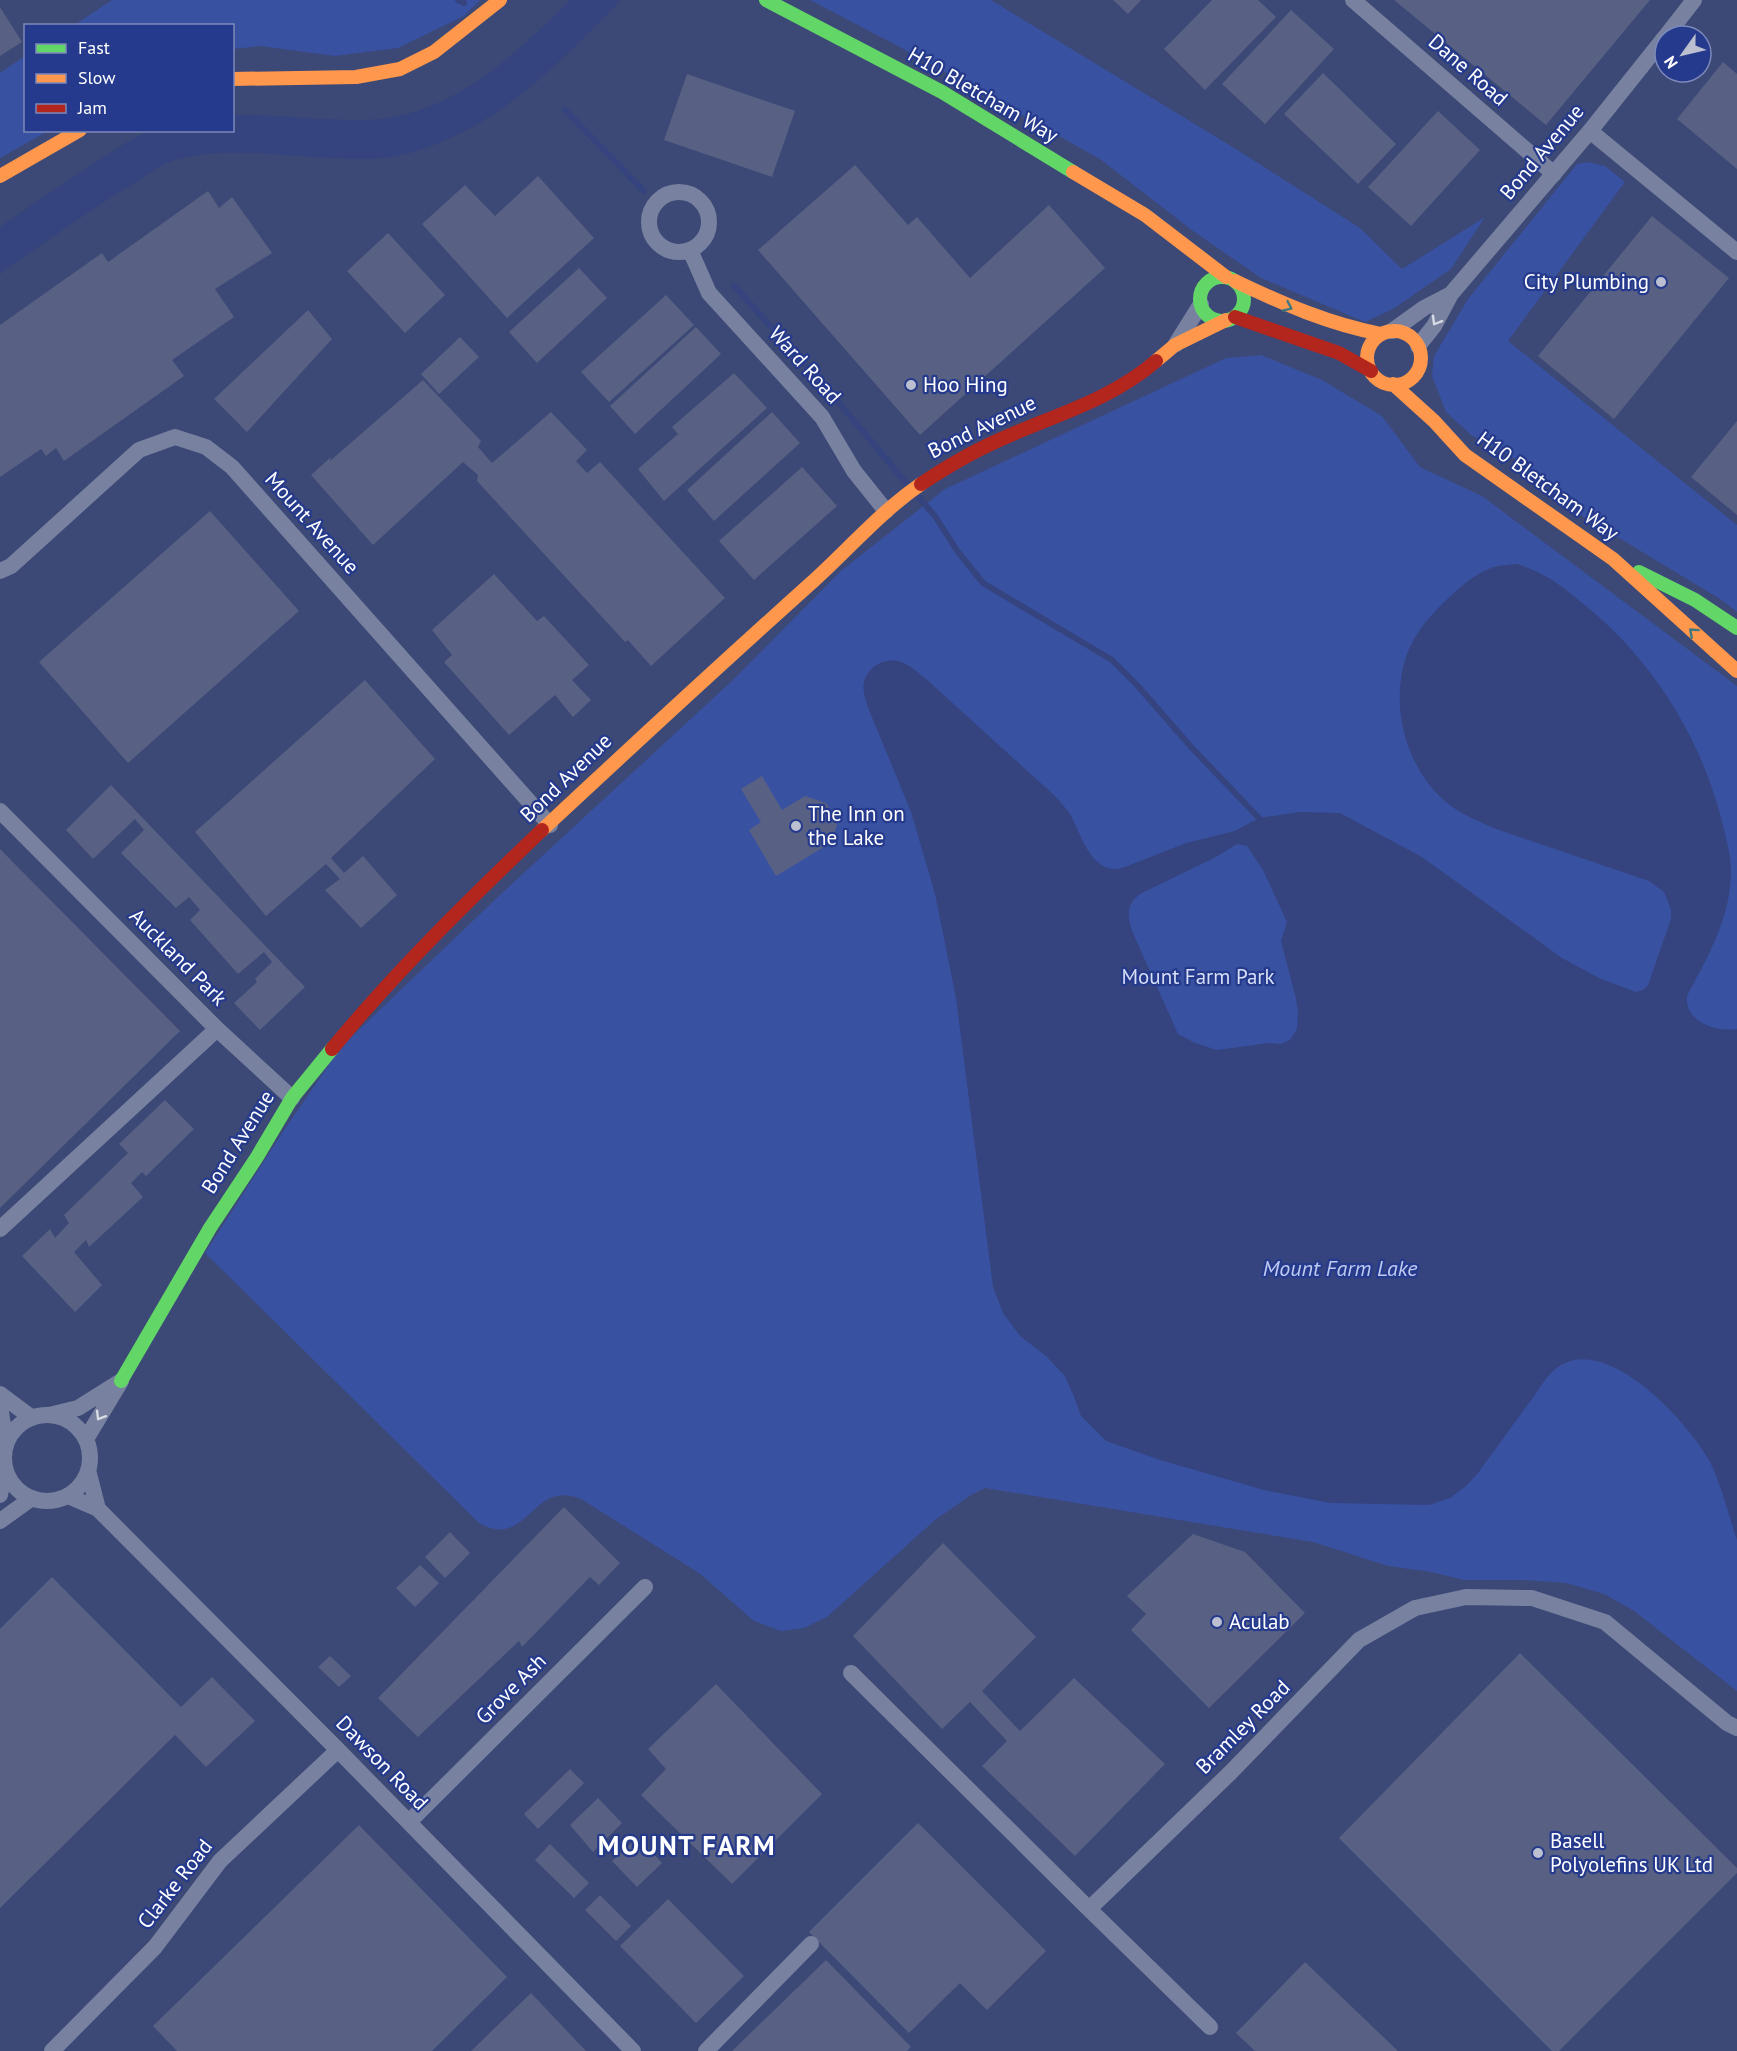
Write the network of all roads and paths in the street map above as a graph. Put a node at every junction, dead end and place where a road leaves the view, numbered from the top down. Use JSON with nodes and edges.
{"nodes":[{"id":1,"x":500,"y":0,"type":"edge"},
{"id":2,"x":766,"y":0,"type":"edge"},
{"id":3,"x":1353,"y":0,"type":"edge"},
{"id":4,"x":1694,"y":0,"type":"edge"},
{"id":5,"x":1675,"y":24,"type":"edge"},
{"id":6,"x":1653,"y":51,"type":"edge"},
{"id":7,"x":234,"y":79,"type":"edge"},
{"id":8,"x":1590,"y":131,"type":"junction"},
{"id":9,"x":77,"y":132,"type":"edge"},
{"id":10,"x":1554,"y":174,"type":"junction"},
{"id":11,"x":0,"y":176,"type":"edge"},
{"id":12,"x":1174,"y":236,"type":"junction"},
{"id":13,"x":690,"y":250,"type":"dead end"},
{"id":14,"x":1737,"y":252,"type":"edge"},
{"id":15,"x":1231,"y":279,"type":"junction"},
{"id":16,"x":1205,"y":285,"type":"junction"},
{"id":17,"x":1451,"y":294,"type":"junction"},
{"id":18,"x":1201,"y":304,"type":"junction"},
{"id":19,"x":1230,"y":319,"type":"junction"},
{"id":20,"x":1386,"y":333,"type":"junction"},
{"id":21,"x":1176,"y":345,"type":"junction"},
{"id":22,"x":1419,"y":355,"type":"junction"},
{"id":23,"x":1371,"y":371,"type":"junction"},
{"id":24,"x":1393,"y":384,"type":"junction"},
{"id":25,"x":1434,"y":421,"type":"junction"},
{"id":26,"x":886,"y":511,"type":"junction"},
{"id":27,"x":1613,"y":559,"type":"junction"},
{"id":28,"x":0,"y":571,"type":"edge"},
{"id":29,"x":1737,"y":628,"type":"edge"},
{"id":30,"x":1737,"y":671,"type":"edge"},
{"id":31,"x":0,"y":811,"type":"edge"},
{"id":32,"x":550,"y":825,"type":"junction"},
{"id":33,"x":217,"y":1029,"type":"junction"},
{"id":34,"x":292,"y":1098,"type":"junction"},
{"id":35,"x":0,"y":1229,"type":"edge"},
{"id":36,"x":121,"y":1381,"type":"junction"},
{"id":37,"x":0,"y":1394,"type":"edge"},
{"id":38,"x":0,"y":1405,"type":"edge"},
{"id":39,"x":40,"y":1416,"type":"junction"},
{"id":40,"x":86,"y":1439,"type":"junction"},
{"id":41,"x":6,"y":1446,"type":"junction"},
{"id":42,"x":5,"y":1468,"type":"junction"},
{"id":43,"x":88,"y":1470,"type":"junction"},
{"id":44,"x":0,"y":1495,"type":"edge"},
{"id":45,"x":68,"y":1496,"type":"junction"},
{"id":46,"x":32,"y":1498,"type":"junction"},
{"id":47,"x":98,"y":1509,"type":"junction"},
{"id":48,"x":0,"y":1521,"type":"edge"},
{"id":49,"x":645,"y":1587,"type":"dead end"},
{"id":50,"x":851,"y":1673,"type":"dead end"},
{"id":51,"x":1737,"y":1728,"type":"edge"},
{"id":52,"x":338,"y":1750,"type":"junction"},
{"id":53,"x":409,"y":1822,"type":"junction"},
{"id":54,"x":1089,"y":1909,"type":"junction"},
{"id":55,"x":811,"y":1944,"type":"dead end"},
{"id":56,"x":1210,"y":2027,"type":"dead end"},
{"id":57,"x":52,"y":2051,"type":"edge"},
{"id":58,"x":633,"y":2051,"type":"edge"},
{"id":59,"x":706,"y":2051,"type":"edge"}],
"edges":[{"from":1,"to":7,"type":"street"},
{"from":2,"to":12,"type":"street","name":"H10 Bletcham Way"},
{"from":3,"to":10,"type":"street","name":"Dane Road"},
{"from":4,"to":5,"type":"street","name":"Bond Avenue"},
{"from":6,"to":8,"type":"street","name":"Bond Avenue"},
{"from":8,"to":10,"type":"street","name":"Bond Avenue"},
{"from":8,"to":14,"type":"street"},
{"from":9,"to":11,"type":"street"},
{"from":10,"to":17,"type":"street","name":"Bond Avenue"},
{"from":12,"to":15,"type":"street","name":"H10 Bletcham Way"},
{"from":12,"to":16,"type":"street","name":"H10 Bletcham Way"},
{"from":13,"to":26,"type":"street","name":"Ward Road"},
{"from":15,"to":16,"type":"street"},
{"from":15,"to":19,"type":"street"},
{"from":15,"to":20,"type":"street","name":"H10 Bletcham Way","one_way":true},
{"from":16,"to":18,"type":"street"},
{"from":17,"to":20,"type":"street","name":"Bond Avenue"},
{"from":17,"to":22,"type":"street","name":"Bond Avenue","one_way":true},
{"from":18,"to":19,"type":"street"},
{"from":18,"to":21,"type":"street","name":"Bond Avenue"},
{"from":19,"to":21,"type":"street","name":"Bond Avenue"},
{"from":19,"to":23,"type":"street"},
{"from":20,"to":22,"type":"street"},
{"from":20,"to":23,"type":"street"},
{"from":21,"to":26,"type":"street","name":"Bond Avenue"},
{"from":22,"to":24,"type":"street"},
{"from":22,"to":25,"type":"street"},
{"from":23,"to":24,"type":"street"},
{"from":24,"to":25,"type":"street","name":"H10 Bletcham Way"},
{"from":25,"to":27,"type":"street","name":"H10 Bletcham Way"},
{"from":26,"to":32,"type":"street","name":"Bond Avenue"},
{"from":27,"to":29,"type":"street","name":"H10 Bletcham Way"},
{"from":30,"to":27,"type":"street","name":"H10 Bletcham Way","one_way":true},
{"from":28,"to":32,"type":"street","name":"Mount Avenue"},
{"from":31,"to":33,"type":"street","name":"Auckland Park"},
{"from":32,"to":34,"type":"street","name":"Bond Avenue"},
{"from":33,"to":34,"type":"street"},
{"from":33,"to":35,"type":"street","name":"Auckland Park"},
{"from":34,"to":36,"type":"street","name":"Bond Avenue"},
{"from":36,"to":39,"type":"street","name":"Bond Avenue"},
{"from":36,"to":40,"type":"street","name":"Bond Avenue","one_way":true},
{"from":37,"to":39,"type":"street"},
{"from":38,"to":41,"type":"street"},
{"from":39,"to":40,"type":"street"},
{"from":39,"to":41,"type":"street"},
{"from":40,"to":43,"type":"street"},
{"from":41,"to":42,"type":"street"},
{"from":42,"to":44,"type":"street"},
{"from":42,"to":46,"type":"street"},
{"from":43,"to":45,"type":"street"},
{"from":43,"to":47,"type":"street"},
{"from":45,"to":46,"type":"street"},
{"from":45,"to":47,"type":"street","name":"Dawson Road"},
{"from":46,"to":48,"type":"street"},
{"from":47,"to":52,"type":"street","name":"Dawson Road"},
{"from":49,"to":53,"type":"street","name":"Grove Ash"},
{"from":50,"to":54,"type":"street"},
{"from":51,"to":54,"type":"street","name":"Bramley Road"},
{"from":52,"to":53,"type":"street","name":"Dawson Road"},
{"from":52,"to":57,"type":"street","name":"Clarke Road"},
{"from":53,"to":58,"type":"street","name":"Dawson Road"},
{"from":54,"to":56,"type":"street"},
{"from":55,"to":59,"type":"street"}]}
